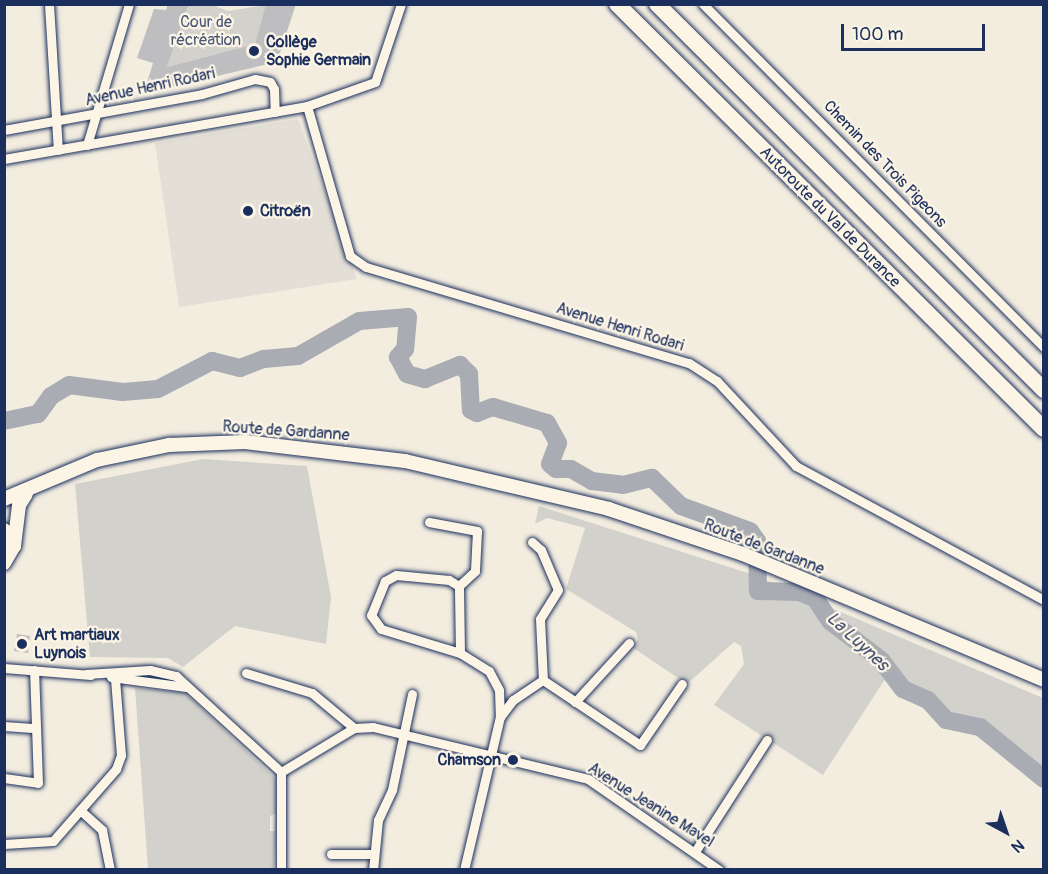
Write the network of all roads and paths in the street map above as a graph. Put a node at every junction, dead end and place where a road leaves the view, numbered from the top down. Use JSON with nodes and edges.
{"nodes":[{"id":1,"x":49,"y":4,"type":"edge"},
{"id":2,"x":129,"y":4,"type":"edge"},
{"id":3,"x":401,"y":4,"type":"edge"},
{"id":4,"x":617,"y":4,"type":"edge"},
{"id":5,"x":657,"y":4,"type":"edge"},
{"id":6,"x":703,"y":4,"type":"edge"},
{"id":7,"x":307,"y":106,"type":"junction"},
{"id":8,"x":275,"y":112,"type":"junction"},
{"id":9,"x":94,"y":115,"type":"junction"},
{"id":10,"x":54,"y":120,"type":"junction"},
{"id":11,"x":4,"y":130,"type":"edge"},
{"id":12,"x":87,"y":145,"type":"junction"},
{"id":13,"x":58,"y":150,"type":"junction"},
{"id":14,"x":4,"y":159,"type":"edge"},
{"id":15,"x":1044,"y":347,"type":"edge"},
{"id":16,"x":1044,"y":390,"type":"edge"},
{"id":17,"x":1044,"y":429,"type":"edge"},
{"id":18,"x":13,"y":494,"type":"edge"},
{"id":19,"x":4,"y":506,"type":"edge"},
{"id":20,"x":429,"y":522,"type":"dead end"},
{"id":21,"x":4,"y":530,"type":"edge"},
{"id":22,"x":532,"y":542,"type":"dead end"},
{"id":23,"x":14,"y":546,"type":"junction"},
{"id":24,"x":4,"y":563,"type":"edge"},
{"id":25,"x":459,"y":586,"type":"junction"},
{"id":26,"x":1044,"y":600,"type":"edge"},
{"id":27,"x":629,"y":643,"type":"dead end"},
{"id":28,"x":460,"y":652,"type":"junction"},
{"id":29,"x":4,"y":668,"type":"edge"},
{"id":30,"x":34,"y":670,"type":"junction"},
{"id":31,"x":246,"y":673,"type":"dead end"},
{"id":32,"x":86,"y":674,"type":"junction"},
{"id":33,"x":115,"y":678,"type":"junction"},
{"id":34,"x":543,"y":680,"type":"junction"},
{"id":35,"x":1044,"y":680,"type":"edge"},
{"id":36,"x":682,"y":684,"type":"dead end"},
{"id":37,"x":188,"y":688,"type":"junction"},
{"id":38,"x":412,"y":694,"type":"dead end"},
{"id":39,"x":575,"y":702,"type":"junction"},
{"id":40,"x":500,"y":717,"type":"junction"},
{"id":41,"x":4,"y":726,"type":"edge"},
{"id":42,"x":36,"y":728,"type":"junction"},
{"id":43,"x":354,"y":728,"type":"junction"},
{"id":44,"x":406,"y":736,"type":"junction"},
{"id":45,"x":767,"y":740,"type":"dead end"},
{"id":46,"x":493,"y":757,"type":"junction"},
{"id":47,"x":281,"y":772,"type":"junction"},
{"id":48,"x":4,"y":778,"type":"edge"},
{"id":49,"x":80,"y":810,"type":"junction"},
{"id":50,"x":4,"y":844,"type":"edge"},
{"id":51,"x":696,"y":850,"type":"junction"},
{"id":52,"x":331,"y":854,"type":"dead end"},
{"id":53,"x":373,"y":854,"type":"junction"},
{"id":54,"x":110,"y":870,"type":"edge"},
{"id":55,"x":281,"y":870,"type":"edge"},
{"id":56,"x":373,"y":870,"type":"edge"},
{"id":57,"x":464,"y":870,"type":"edge"},
{"id":58,"x":719,"y":870,"type":"edge"}],
"edges":[{"from":1,"to":10,"type":"street"},
{"from":2,"to":9,"type":"street"},
{"from":3,"to":7,"type":"street"},
{"from":4,"to":17,"type":"highway","name":"Autoroute du Val de Durance"},
{"from":5,"to":16,"type":"highway","name":"Autoroute du Val de Durance"},
{"from":6,"to":15,"type":"street","name":"Chemin des Trois Pigeons"},
{"from":7,"to":8,"type":"street"},
{"from":7,"to":26,"type":"street","name":"Avenue Henri Rodari"},
{"from":8,"to":9,"type":"street","name":"Avenue Henri Rodari"},
{"from":8,"to":12,"type":"street"},
{"from":9,"to":10,"type":"street","name":"Avenue Henri Rodari"},
{"from":9,"to":12,"type":"street"},
{"from":10,"to":11,"type":"street","name":"Avenue Henri Rodari"},
{"from":10,"to":13,"type":"street"},
{"from":12,"to":13,"type":"street"},
{"from":13,"to":14,"type":"street"},
{"from":18,"to":19,"type":"main road","name":"Route de Gardanne"},
{"from":18,"to":23,"type":"main road"},
{"from":18,"to":35,"type":"main road","name":"Route de Gardanne"},
{"from":20,"to":25,"type":"street"},
{"from":21,"to":23,"type":"main road"},
{"from":22,"to":34,"type":"street"},
{"from":23,"to":24,"type":"main road"},
{"from":25,"to":28,"type":"street"},
{"from":25,"to":28,"type":"street"},
{"from":27,"to":39,"type":"street"},
{"from":28,"to":40,"type":"street"},
{"from":29,"to":30,"type":"street"},
{"from":30,"to":32,"type":"street"},
{"from":30,"to":42,"type":"street"},
{"from":31,"to":43,"type":"street"},
{"from":32,"to":33,"type":"street"},
{"from":32,"to":37,"type":"street"},
{"from":33,"to":37,"type":"street"},
{"from":33,"to":49,"type":"street"},
{"from":34,"to":39,"type":"street"},
{"from":34,"to":40,"type":"street"},
{"from":36,"to":39,"type":"street"},
{"from":37,"to":47,"type":"street"},
{"from":38,"to":44,"type":"street"},
{"from":40,"to":46,"type":"street"},
{"from":41,"to":42,"type":"street"},
{"from":42,"to":48,"type":"street"},
{"from":43,"to":44,"type":"street","name":"Avenue Jeanine Mavel"},
{"from":43,"to":47,"type":"street"},
{"from":44,"to":46,"type":"street","name":"Avenue Jeanine Mavel"},
{"from":44,"to":53,"type":"street"},
{"from":45,"to":51,"type":"street"},
{"from":46,"to":51,"type":"street","name":"Avenue Jeanine Mavel"},
{"from":46,"to":57,"type":"street"},
{"from":47,"to":55,"type":"street"},
{"from":49,"to":50,"type":"street"},
{"from":49,"to":54,"type":"street"},
{"from":51,"to":58,"type":"street","name":"Avenue Jeanine Mavel"},
{"from":52,"to":53,"type":"street"},
{"from":53,"to":56,"type":"street"}]}
